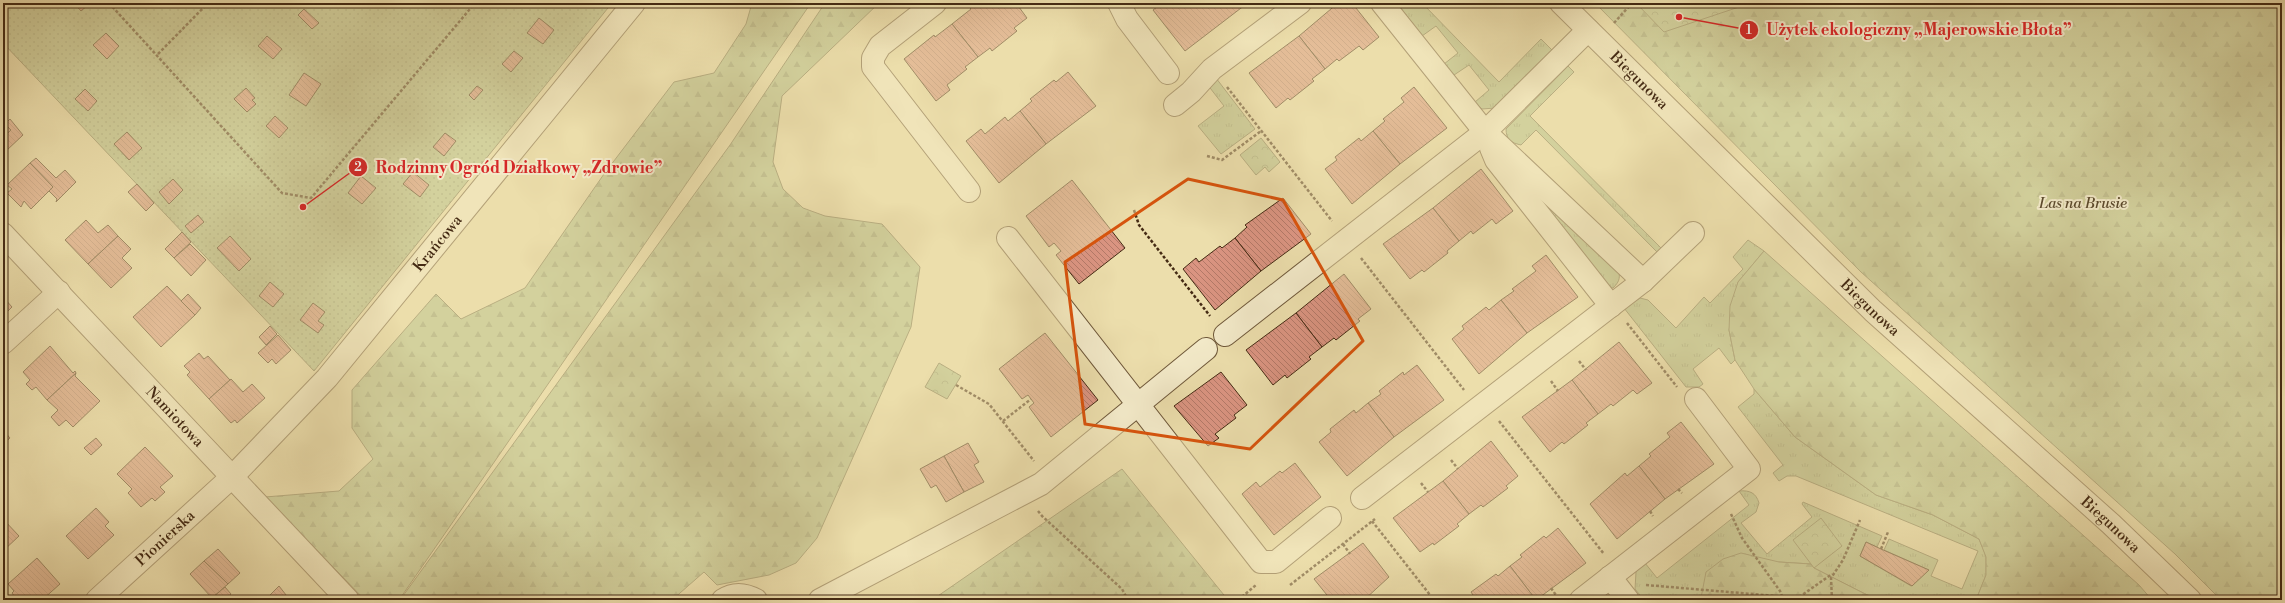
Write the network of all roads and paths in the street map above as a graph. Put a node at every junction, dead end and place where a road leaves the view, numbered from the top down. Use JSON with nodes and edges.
{"nodes":[{"id":1,"x":109,"y":3,"type":"edge"},
{"id":2,"x":208,"y":3,"type":"edge"},
{"id":3,"x":475,"y":3,"type":"edge"},
{"id":4,"x":634,"y":3,"type":"edge"},
{"id":5,"x":935,"y":3,"type":"edge"},
{"id":6,"x":1119,"y":3,"type":"edge"},
{"id":7,"x":1300,"y":3,"type":"edge"},
{"id":8,"x":1382,"y":3,"type":"edge"},
{"id":9,"x":1561,"y":3,"type":"edge"},
{"id":10,"x":1588,"y":30,"type":"junction"},
{"id":11,"x":158,"y":54,"type":"junction"},
{"id":12,"x":1212,"y":69,"type":"junction"},
{"id":13,"x":1168,"y":73,"type":"dead end"},
{"id":14,"x":1175,"y":105,"type":"dead end"},
{"id":15,"x":1261,"y":131,"type":"junction"},
{"id":16,"x":1485,"y":132,"type":"junction"},
{"id":17,"x":1207,"y":156,"type":"dead end"},
{"id":18,"x":969,"y":192,"type":"dead end"},
{"id":19,"x":1134,"y":210,"type":"dead end"},
{"id":20,"x":1693,"y":233,"type":"dead end"},
{"id":21,"x":3,"y":234,"type":"edge"},
{"id":22,"x":1008,"y":238,"type":"dead end"},
{"id":23,"x":1346,"y":240,"type":"junction"},
{"id":24,"x":1643,"y":282,"type":"junction"},
{"id":25,"x":59,"y":292,"type":"junction"},
{"id":26,"x":1611,"y":306,"type":"junction"},
{"id":27,"x":1620,"y":326,"type":"dead end"},
{"id":28,"x":1225,"y":335,"type":"joint"},
{"id":29,"x":3,"y":343,"type":"edge"},
{"id":30,"x":1206,"y":349,"type":"dead end"},
{"id":31,"x":1584,"y":355,"type":"dead end"},
{"id":32,"x":1578,"y":359,"type":"junction"},
{"id":33,"x":1572,"y":364,"type":"dead end"},
{"id":34,"x":1586,"y":370,"type":"dead end"},
{"id":35,"x":1556,"y":377,"type":"dead end"},
{"id":36,"x":1550,"y":381,"type":"junction"},
{"id":37,"x":956,"y":385,"type":"dead end"},
{"id":38,"x":1545,"y":385,"type":"dead end"},
{"id":39,"x":1558,"y":391,"type":"dead end"},
{"id":40,"x":1031,"y":399,"type":"dead end"},
{"id":41,"x":1696,"y":399,"type":"joint"},
{"id":42,"x":1140,"y":404,"type":"junction"},
{"id":43,"x":1481,"y":406,"type":"junction"},
{"id":44,"x":1505,"y":417,"type":"dead end"},
{"id":45,"x":1003,"y":421,"type":"junction"},
{"id":46,"x":1499,"y":421,"type":"junction"},
{"id":47,"x":1493,"y":426,"type":"dead end"},
{"id":48,"x":1457,"y":455,"type":"dead end"},
{"id":49,"x":1450,"y":460,"type":"junction"},
{"id":50,"x":1445,"y":464,"type":"dead end"},
{"id":51,"x":1458,"y":469,"type":"dead end"},
{"id":52,"x":233,"y":476,"type":"junction"},
{"id":53,"x":1427,"y":478,"type":"dead end"},
{"id":54,"x":1048,"y":479,"type":"junction"},
{"id":55,"x":1421,"y":483,"type":"junction"},
{"id":56,"x":1414,"y":488,"type":"dead end"},
{"id":57,"x":1027,"y":491,"type":"junction"},
{"id":58,"x":1428,"y":492,"type":"dead end"},
{"id":59,"x":1717,"y":494,"type":"junction"},
{"id":60,"x":1362,"y":498,"type":"dead end"},
{"id":61,"x":1378,"y":517,"type":"dead end"},
{"id":62,"x":1330,"y":518,"type":"dead end"},
{"id":63,"x":1860,"y":520,"type":"dead end"},
{"id":64,"x":1372,"y":521,"type":"junction"},
{"id":65,"x":1888,"y":532,"type":"dead end"},
{"id":66,"x":1342,"y":544,"type":"junction"},
{"id":67,"x":1881,"y":549,"type":"dead end"},
{"id":68,"x":1350,"y":554,"type":"dead end"},
{"id":69,"x":1833,"y":574,"type":"junction"},
{"id":70,"x":1614,"y":577,"type":"junction"},
{"id":71,"x":1290,"y":585,"type":"dead end"},
{"id":72,"x":1551,"y":588,"type":"dead end"},
{"id":73,"x":97,"y":600,"type":"edge"},
{"id":74,"x":348,"y":600,"type":"edge"},
{"id":75,"x":723,"y":600,"type":"edge"},
{"id":76,"x":756,"y":600,"type":"edge"},
{"id":77,"x":820,"y":600,"type":"edge"},
{"id":78,"x":1128,"y":600,"type":"edge"},
{"id":79,"x":1434,"y":600,"type":"edge"},
{"id":80,"x":1560,"y":600,"type":"edge"},
{"id":81,"x":1581,"y":600,"type":"edge"},
{"id":82,"x":1628,"y":600,"type":"edge"},
{"id":83,"x":1784,"y":600,"type":"edge"},
{"id":84,"x":1795,"y":600,"type":"edge"},
{"id":85,"x":1832,"y":600,"type":"edge"},
{"id":86,"x":2190,"y":600,"type":"edge"}],
"edges":[{"from":1,"to":11,"type":"path"},
{"from":2,"to":11,"type":"path"},
{"from":3,"to":11,"type":"path"},
{"from":4,"to":52,"type":"street","name":"Krańcowa"},
{"from":5,"to":18,"type":"street"},
{"from":6,"to":13,"type":"street"},
{"from":7,"to":12,"type":"street"},
{"from":8,"to":16,"type":"street"},
{"from":9,"to":10,"type":"street","name":"Biegunowa"},
{"from":10,"to":16,"type":"street"},
{"from":10,"to":86,"type":"street","name":"Biegunowa"},
{"from":12,"to":14,"type":"street"},
{"from":12,"to":15,"type":"path"},
{"from":15,"to":17,"type":"path"},
{"from":15,"to":23,"type":"path"},
{"from":16,"to":23,"type":"street"},
{"from":16,"to":24,"type":"street"},
{"from":16,"to":26,"type":"street"},
{"from":19,"to":28,"type":"path"},
{"from":20,"to":24,"type":"street"},
{"from":21,"to":25,"type":"street","name":"Namiotowa"},
{"from":22,"to":42,"type":"street"},
{"from":23,"to":28,"type":"street"},
{"from":23,"to":43,"type":"path"},
{"from":24,"to":26,"type":"street"},
{"from":25,"to":29,"type":"street"},
{"from":25,"to":52,"type":"street","name":"Namiotowa"},
{"from":26,"to":43,"type":"street"},
{"from":27,"to":41,"type":"path"},
{"from":30,"to":42,"type":"street"},
{"from":31,"to":32,"type":"path"},
{"from":32,"to":33,"type":"path"},
{"from":32,"to":34,"type":"path"},
{"from":35,"to":36,"type":"path"},
{"from":36,"to":38,"type":"path"},
{"from":36,"to":39,"type":"path"},
{"from":37,"to":45,"type":"path"},
{"from":40,"to":45,"type":"path"},
{"from":41,"to":59,"type":"street"},
{"from":42,"to":54,"type":"street"},
{"from":42,"to":62,"type":"street"},
{"from":43,"to":46,"type":"path"},
{"from":43,"to":60,"type":"street"},
{"from":44,"to":46,"type":"path"},
{"from":45,"to":54,"type":"path"},
{"from":46,"to":47,"type":"path"},
{"from":46,"to":70,"type":"path"},
{"from":48,"to":49,"type":"path"},
{"from":49,"to":50,"type":"path"},
{"from":49,"to":51,"type":"path"},
{"from":52,"to":73,"type":"street","name":"Pionierska"},
{"from":52,"to":74,"type":"street","name":"Namiotowa"},
{"from":53,"to":55,"type":"path"},
{"from":54,"to":57,"type":"street"},
{"from":55,"to":56,"type":"path"},
{"from":55,"to":58,"type":"path"},
{"from":57,"to":77,"type":"street"},
{"from":57,"to":78,"type":"path"},
{"from":59,"to":70,"type":"street"},
{"from":59,"to":83,"type":"path"},
{"from":61,"to":64,"type":"path"},
{"from":63,"to":69,"type":"path"},
{"from":64,"to":66,"type":"path"},
{"from":64,"to":79,"type":"path"},
{"from":65,"to":67,"type":"path"},
{"from":66,"to":68,"type":"path"},
{"from":66,"to":71,"type":"path"},
{"from":69,"to":84,"type":"path"},
{"from":69,"to":85,"type":"path"},
{"from":70,"to":81,"type":"street"},
{"from":70,"to":82,"type":"street"},
{"from":70,"to":83,"type":"path"},
{"from":72,"to":80,"type":"path"},
{"from":75,"to":76,"type":"street"}]}
